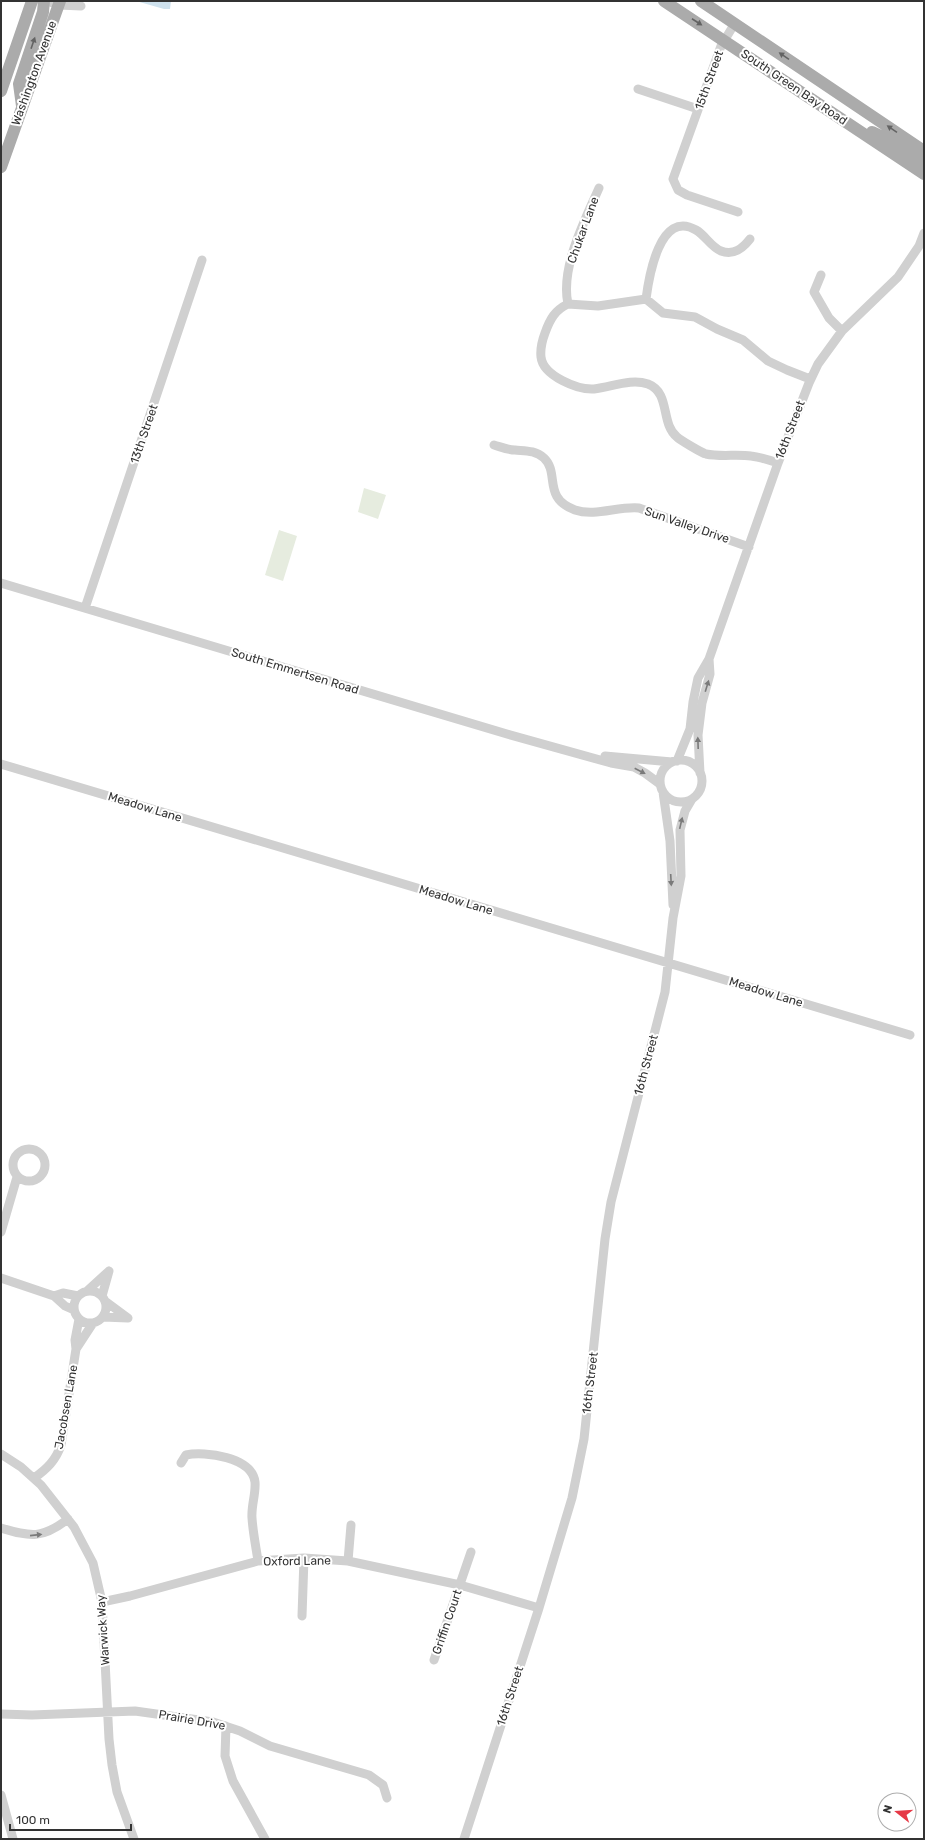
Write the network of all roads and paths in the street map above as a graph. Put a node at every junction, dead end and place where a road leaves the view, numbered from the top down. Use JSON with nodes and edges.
{"nodes":[{"id":1,"x":32,"y":1,"type":"edge"},
{"id":2,"x":44,"y":1,"type":"edge"},
{"id":3,"x":664,"y":1,"type":"edge"},
{"id":4,"x":702,"y":1,"type":"edge"},
{"id":5,"x":56,"y":2,"type":"edge"},
{"id":6,"x":81,"y":6,"type":"dead end"},
{"id":7,"x":734,"y":23,"type":"junction"},
{"id":8,"x":724,"y":39,"type":"junction"},
{"id":9,"x":638,"y":89,"type":"dead end"},
{"id":10,"x":1,"y":91,"type":"edge"},
{"id":11,"x":22,"y":108,"type":"junction"},
{"id":12,"x":698,"y":109,"type":"junction"},
{"id":13,"x":852,"y":126,"type":"junction"},
{"id":14,"x":924,"y":151,"type":"edge"},
{"id":15,"x":924,"y":164,"type":"edge"},
{"id":16,"x":1,"y":168,"type":"edge"},
{"id":17,"x":924,"y":174,"type":"edge"},
{"id":18,"x":599,"y":188,"type":"dead end"},
{"id":19,"x":738,"y":212,"type":"dead end"},
{"id":20,"x":924,"y":233,"type":"edge"},
{"id":21,"x":750,"y":239,"type":"dead end"},
{"id":22,"x":202,"y":260,"type":"dead end"},
{"id":23,"x":821,"y":275,"type":"dead end"},
{"id":24,"x":646,"y":299,"type":"junction"},
{"id":25,"x":568,"y":304,"type":"junction"},
{"id":26,"x":842,"y":331,"type":"junction"},
{"id":27,"x":810,"y":379,"type":"junction"},
{"id":28,"x":494,"y":445,"type":"dead end"},
{"id":29,"x":778,"y":463,"type":"junction"},
{"id":30,"x":749,"y":547,"type":"junction"},
{"id":31,"x":1,"y":583,"type":"edge"},
{"id":32,"x":85,"y":608,"type":"junction"},
{"id":33,"x":709,"y":659,"type":"junction"},
{"id":34,"x":589,"y":756,"type":"junction"},
{"id":35,"x":675,"y":761,"type":"junction"},
{"id":36,"x":1,"y":764,"type":"edge"},
{"id":37,"x":700,"y":773,"type":"junction"},
{"id":38,"x":661,"y":788,"type":"junction"},
{"id":39,"x":692,"y":799,"type":"junction"},
{"id":40,"x":674,"y":918,"type":"junction"},
{"id":41,"x":670,"y":964,"type":"junction"},
{"id":42,"x":910,"y":1036,"type":"dead end"},
{"id":43,"x":17,"y":1177,"type":"dead end"},
{"id":44,"x":1,"y":1232,"type":"edge"},
{"id":45,"x":1,"y":1278,"type":"edge"},
{"id":46,"x":87,"y":1290,"type":"junction"},
{"id":47,"x":54,"y":1296,"type":"junction"},
{"id":48,"x":78,"y":1296,"type":"junction"},
{"id":49,"x":104,"y":1299,"type":"junction"},
{"id":50,"x":74,"y":1310,"type":"junction"},
{"id":51,"x":102,"y":1317,"type":"junction"},
{"id":52,"x":78,"y":1319,"type":"junction"},
{"id":53,"x":93,"y":1323,"type":"junction"},
{"id":54,"x":76,"y":1349,"type":"junction"},
{"id":55,"x":1,"y":1454,"type":"edge"},
{"id":56,"x":181,"y":1463,"type":"dead end"},
{"id":57,"x":34,"y":1478,"type":"junction"},
{"id":58,"x":68,"y":1519,"type":"junction"},
{"id":59,"x":351,"y":1525,"type":"dead end"},
{"id":60,"x":1,"y":1528,"type":"edge"},
{"id":61,"x":471,"y":1552,"type":"dead end"},
{"id":62,"x":304,"y":1558,"type":"junction"},
{"id":63,"x":258,"y":1561,"type":"junction"},
{"id":64,"x":348,"y":1561,"type":"junction"},
{"id":65,"x":460,"y":1585,"type":"junction"},
{"id":66,"x":102,"y":1602,"type":"junction"},
{"id":67,"x":539,"y":1608,"type":"junction"},
{"id":68,"x":302,"y":1616,"type":"dead end"},
{"id":69,"x":434,"y":1660,"type":"dead end"},
{"id":70,"x":107,"y":1712,"type":"junction"},
{"id":71,"x":1,"y":1714,"type":"edge"},
{"id":72,"x":226,"y":1726,"type":"junction"},
{"id":73,"x":1,"y":1795,"type":"edge"},
{"id":74,"x":387,"y":1798,"type":"dead end"},
{"id":75,"x":5,"y":1825,"type":"edge"},
{"id":76,"x":13,"y":1839,"type":"edge"},
{"id":77,"x":134,"y":1839,"type":"edge"},
{"id":78,"x":265,"y":1839,"type":"edge"},
{"id":79,"x":464,"y":1839,"type":"edge"}],
"edges":[{"from":1,"to":10,"type":"main road","name":"Washington Avenue"},
{"from":11,"to":2,"type":"main road","one_way":true},
{"from":3,"to":8,"type":"main road","name":"South Green Bay Road","one_way":true},
{"from":4,"to":7,"type":"main road","name":"South Green Bay Road"},
{"from":5,"to":6,"type":"street"},
{"from":5,"to":11,"type":"main road","name":"Washington Avenue"},
{"from":7,"to":8,"type":"street","name":"15th Street"},
{"from":14,"to":7,"type":"main road","name":"South Green Bay Road","one_way":true},
{"from":8,"to":12,"type":"street","name":"15th Street"},
{"from":8,"to":13,"type":"main road","name":"South Green Bay Road"},
{"from":9,"to":12,"type":"street"},
{"from":11,"to":16,"type":"main road","name":"Washington Avenue"},
{"from":12,"to":19,"type":"street","name":"15th Street"},
{"from":13,"to":15,"type":"main road"},
{"from":13,"to":17,"type":"main road","name":"South Green Bay Road"},
{"from":18,"to":25,"type":"street","name":"Chukar Lane"},
{"from":20,"to":26,"type":"street","name":"16th Street"},
{"from":21,"to":24,"type":"street"},
{"from":22,"to":32,"type":"street","name":"13th Street"},
{"from":23,"to":26,"type":"street"},
{"from":24,"to":25,"type":"street"},
{"from":24,"to":27,"type":"street"},
{"from":25,"to":29,"type":"street"},
{"from":26,"to":27,"type":"street","name":"16th Street"},
{"from":27,"to":29,"type":"street","name":"16th Street"},
{"from":28,"to":30,"type":"street","name":"Sun Valley Drive"},
{"from":29,"to":30,"type":"street","name":"16th Street"},
{"from":30,"to":33,"type":"street","name":"16th Street"},
{"from":31,"to":32,"type":"street","name":"South Emmertsen Road"},
{"from":32,"to":34,"type":"street","name":"South Emmertsen Road"},
{"from":33,"to":35,"type":"street","name":"16th Street"},
{"from":37,"to":33,"type":"street","name":"16th Street","one_way":true},
{"from":34,"to":35,"type":"street","name":"South Emmertsen Road"},
{"from":34,"to":38,"type":"street","name":"South Emmertsen Road","one_way":true},
{"from":35,"to":37,"type":"street"},
{"from":35,"to":38,"type":"street","name":"16th Street"},
{"from":36,"to":41,"type":"street","name":"Meadow Lane"},
{"from":37,"to":39,"type":"street","name":"16th Street"},
{"from":38,"to":39,"type":"street"},
{"from":38,"to":40,"type":"street","name":"16th Street","one_way":true},
{"from":40,"to":39,"type":"street","name":"16th Street","one_way":true},
{"from":40,"to":41,"type":"street","name":"16th Street"},
{"from":41,"to":42,"type":"street","name":"Meadow Lane"},
{"from":41,"to":67,"type":"street","name":"16th Street"},
{"from":43,"to":44,"type":"street"},
{"from":45,"to":47,"type":"street"},
{"from":46,"to":48,"type":"street"},
{"from":46,"to":49,"type":"street"},
{"from":46,"to":49,"type":"street"},
{"from":47,"to":48,"type":"street"},
{"from":47,"to":50,"type":"street"},
{"from":48,"to":50,"type":"street"},
{"from":49,"to":51,"type":"street"},
{"from":49,"to":51,"type":"street"},
{"from":50,"to":52,"type":"street"},
{"from":51,"to":53,"type":"street"},
{"from":52,"to":53,"type":"street"},
{"from":52,"to":54,"type":"street","name":"Jacobsen Lane"},
{"from":53,"to":54,"type":"street","name":"Jacobsen Lane"},
{"from":54,"to":57,"type":"street","name":"Jacobsen Lane"},
{"from":55,"to":57,"type":"street","name":"Warwick Way"},
{"from":56,"to":63,"type":"street"},
{"from":57,"to":58,"type":"street","name":"Warwick Way"},
{"from":60,"to":58,"type":"street","one_way":true},
{"from":58,"to":66,"type":"street","name":"Warwick Way"},
{"from":59,"to":64,"type":"street"},
{"from":61,"to":65,"type":"street","name":"Griffin Court"},
{"from":62,"to":63,"type":"street","name":"Oxford Lane"},
{"from":62,"to":64,"type":"street","name":"Oxford Lane"},
{"from":62,"to":68,"type":"street"},
{"from":63,"to":66,"type":"street","name":"Oxford Lane"},
{"from":64,"to":65,"type":"street","name":"Oxford Lane"},
{"from":65,"to":67,"type":"street","name":"Oxford Lane"},
{"from":65,"to":69,"type":"street","name":"Griffin Court"},
{"from":66,"to":70,"type":"street","name":"Warwick Way"},
{"from":67,"to":79,"type":"street","name":"16th Street"},
{"from":70,"to":71,"type":"street","name":"Prairie Drive"},
{"from":70,"to":72,"type":"street","name":"Prairie Drive"},
{"from":70,"to":77,"type":"street","name":"Warwick Way"},
{"from":72,"to":74,"type":"street","name":"Prairie Drive"},
{"from":72,"to":78,"type":"street"},
{"from":73,"to":75,"type":"street"},
{"from":75,"to":76,"type":"street"}]}
